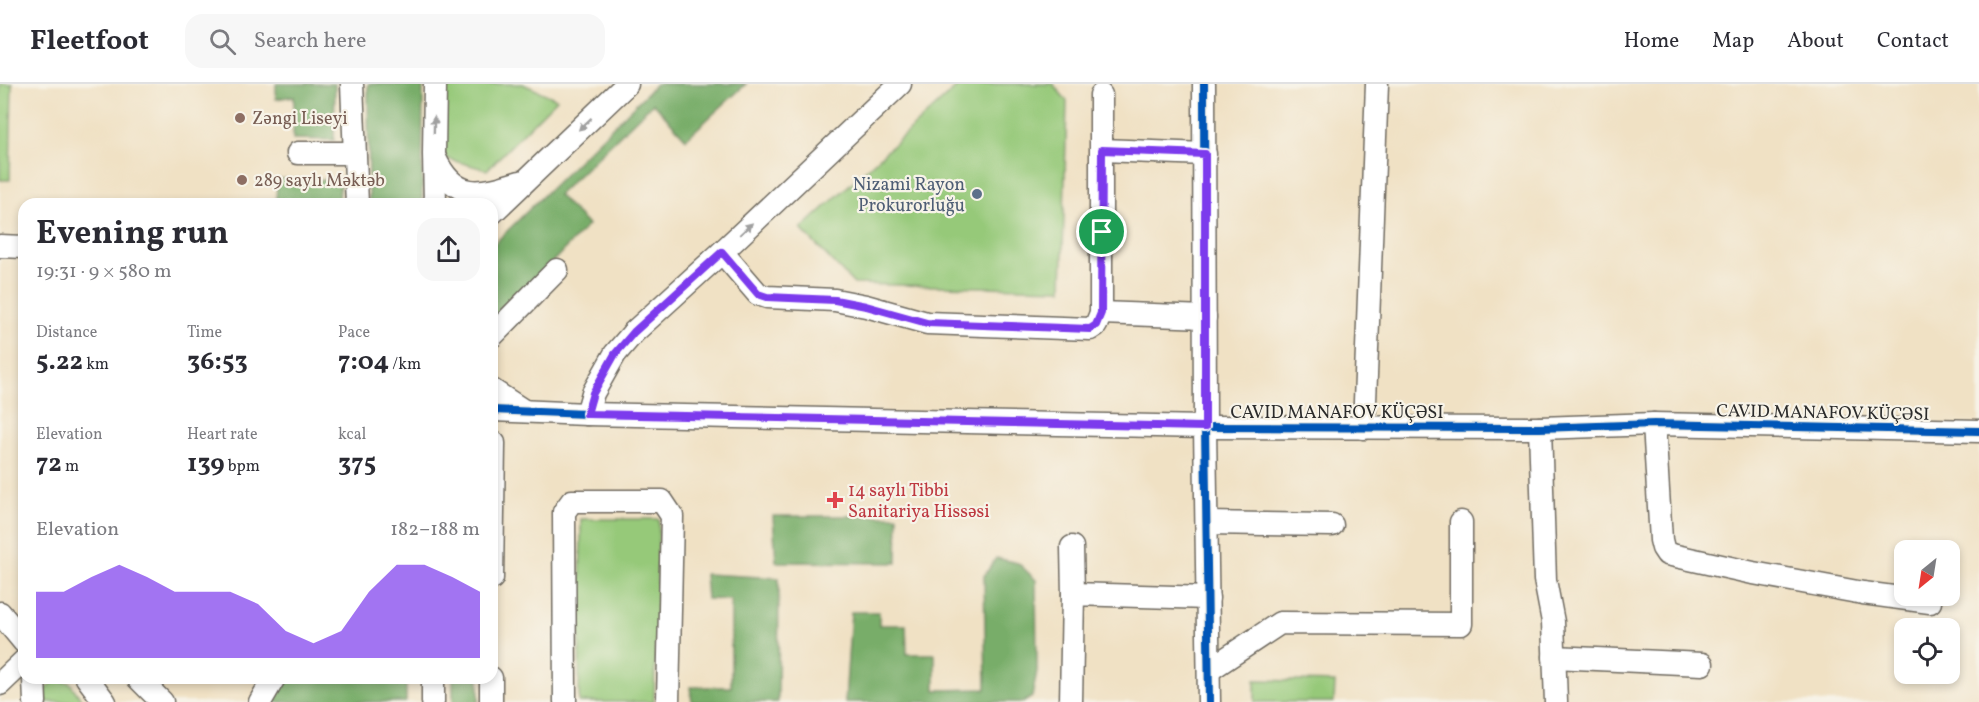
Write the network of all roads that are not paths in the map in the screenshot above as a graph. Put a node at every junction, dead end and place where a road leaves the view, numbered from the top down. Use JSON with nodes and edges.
{"nodes":[{"id":1,"x":352,"y":84,"type":"edge"},
{"id":2,"x":435,"y":84,"type":"edge"},
{"id":3,"x":627,"y":84,"type":"edge"},
{"id":4,"x":900,"y":84,"type":"edge"},
{"id":5,"x":1204,"y":84,"type":"edge"},
{"id":6,"x":1377,"y":84,"type":"edge"},
{"id":7,"x":1101,"y":95,"type":"dead end"},
{"id":8,"x":1102,"y":150,"type":"junction"},
{"id":9,"x":298,"y":153,"type":"dead end"},
{"id":10,"x":354,"y":153,"type":"junction"},
{"id":11,"x":434,"y":154,"type":"junction"},
{"id":12,"x":1205,"y":154,"type":"junction"},
{"id":13,"x":524,"y":181,"type":"junction"},
{"id":14,"x":357,"y":198,"type":"edge"},
{"id":15,"x":435,"y":198,"type":"edge"},
{"id":16,"x":498,"y":207,"type":"edge"},
{"id":17,"x":0,"y":246,"type":"edge"},
{"id":18,"x":18,"y":247,"type":"edge"},
{"id":19,"x":722,"y":252,"type":"junction"},
{"id":20,"x":557,"y":270,"type":"dead end"},
{"id":21,"x":1101,"y":313,"type":"junction"},
{"id":22,"x":1205,"y":317,"type":"junction"},
{"id":23,"x":498,"y":330,"type":"edge"},
{"id":24,"x":498,"y":394,"type":"edge"},
{"id":25,"x":498,"y":410,"type":"edge"},
{"id":26,"x":525,"y":412,"type":"junction"},
{"id":27,"x":587,"y":414,"type":"junction"},
{"id":28,"x":1654,"y":424,"type":"junction"},
{"id":29,"x":1205,"y":427,"type":"junction"},
{"id":30,"x":1364,"y":428,"type":"junction"},
{"id":31,"x":1540,"y":428,"type":"junction"},
{"id":32,"x":1979,"y":431,"type":"edge"},
{"id":33,"x":1461,"y":522,"type":"dead end"},
{"id":34,"x":1207,"y":523,"type":"junction"},
{"id":35,"x":1332,"y":525,"type":"dead end"},
{"id":36,"x":1072,"y":547,"type":"dead end"},
{"id":37,"x":1073,"y":594,"type":"junction"},
{"id":38,"x":1894,"y":597,"type":"edge"},
{"id":39,"x":1208,"y":598,"type":"junction"},
{"id":40,"x":0,"y":614,"type":"edge"},
{"id":41,"x":18,"y":635,"type":"edge"},
{"id":42,"x":1554,"y":657,"type":"junction"},
{"id":43,"x":1702,"y":664,"type":"dead end"},
{"id":44,"x":18,"y":667,"type":"edge"},
{"id":45,"x":1209,"y":670,"type":"junction"},
{"id":46,"x":0,"y":684,"type":"edge"},
{"id":47,"x":34,"y":684,"type":"edge"},
{"id":48,"x":144,"y":684,"type":"edge"},
{"id":49,"x":270,"y":684,"type":"edge"},
{"id":50,"x":433,"y":684,"type":"edge"},
{"id":51,"x":491,"y":684,"type":"edge"},
{"id":52,"x":35,"y":702,"type":"edge"},
{"id":53,"x":162,"y":702,"type":"edge"},
{"id":54,"x":260,"y":702,"type":"edge"},
{"id":55,"x":434,"y":702,"type":"edge"},
{"id":56,"x":491,"y":702,"type":"edge"},
{"id":57,"x":565,"y":702,"type":"edge"},
{"id":58,"x":668,"y":702,"type":"edge"},
{"id":59,"x":1071,"y":702,"type":"edge"},
{"id":60,"x":1209,"y":702,"type":"edge"},
{"id":61,"x":1556,"y":702,"type":"edge"}],
"edges":[{"from":1,"to":10,"type":"street"},
{"from":11,"to":2,"type":"street","one_way":true},
{"from":3,"to":13,"type":"street","one_way":true},
{"from":19,"to":4,"type":"street","one_way":true},
{"from":5,"to":12,"type":"street"},
{"from":6,"to":30,"type":"street"},
{"from":7,"to":8,"type":"street"},
{"from":8,"to":12,"type":"street"},
{"from":8,"to":21,"type":"street"},
{"from":9,"to":10,"type":"street"},
{"from":10,"to":14,"type":"street"},
{"from":11,"to":13,"type":"street"},
{"from":11,"to":15,"type":"street"},
{"from":12,"to":22,"type":"street"},
{"from":13,"to":16,"type":"street"},
{"from":17,"to":18,"type":"street"},
{"from":19,"to":21,"type":"street"},
{"from":19,"to":27,"type":"street"},
{"from":20,"to":23,"type":"street"},
{"from":21,"to":22,"type":"street"},
{"from":22,"to":29,"type":"street"},
{"from":24,"to":26,"type":"street"},
{"from":25,"to":26,"type":"street","name":"CAVID MANAFOV KÜÇƏSI"},
{"from":26,"to":27,"type":"street","name":"CAVID MANAFOV KÜÇƏSI"},
{"from":27,"to":29,"type":"street","name":"CAVID MANAFOV KÜÇƏSI"},
{"from":28,"to":31,"type":"street","name":"CAVID MANAFOV KÜÇƏSI"},
{"from":28,"to":32,"type":"street","name":"CAVID MANAFOV KÜÇƏSI"},
{"from":28,"to":38,"type":"street"},
{"from":29,"to":30,"type":"street","name":"CAVID MANAFOV KÜÇƏSI"},
{"from":29,"to":34,"type":"street"},
{"from":30,"to":31,"type":"street","name":"CAVID MANAFOV KÜÇƏSI"},
{"from":31,"to":42,"type":"street"},
{"from":33,"to":45,"type":"street"},
{"from":34,"to":35,"type":"street"},
{"from":34,"to":39,"type":"street"},
{"from":36,"to":37,"type":"street"},
{"from":37,"to":39,"type":"street"},
{"from":37,"to":59,"type":"street"},
{"from":39,"to":45,"type":"street"},
{"from":40,"to":41,"type":"street"},
{"from":42,"to":43,"type":"street"},
{"from":42,"to":61,"type":"street"},
{"from":44,"to":46,"type":"street"},
{"from":45,"to":60,"type":"street"},
{"from":47,"to":52,"type":"street"},
{"from":48,"to":53,"type":"street"},
{"from":49,"to":54,"type":"street"},
{"from":50,"to":55,"type":"street"},
{"from":51,"to":56,"type":"street"},
{"from":57,"to":58,"type":"street"}]}
